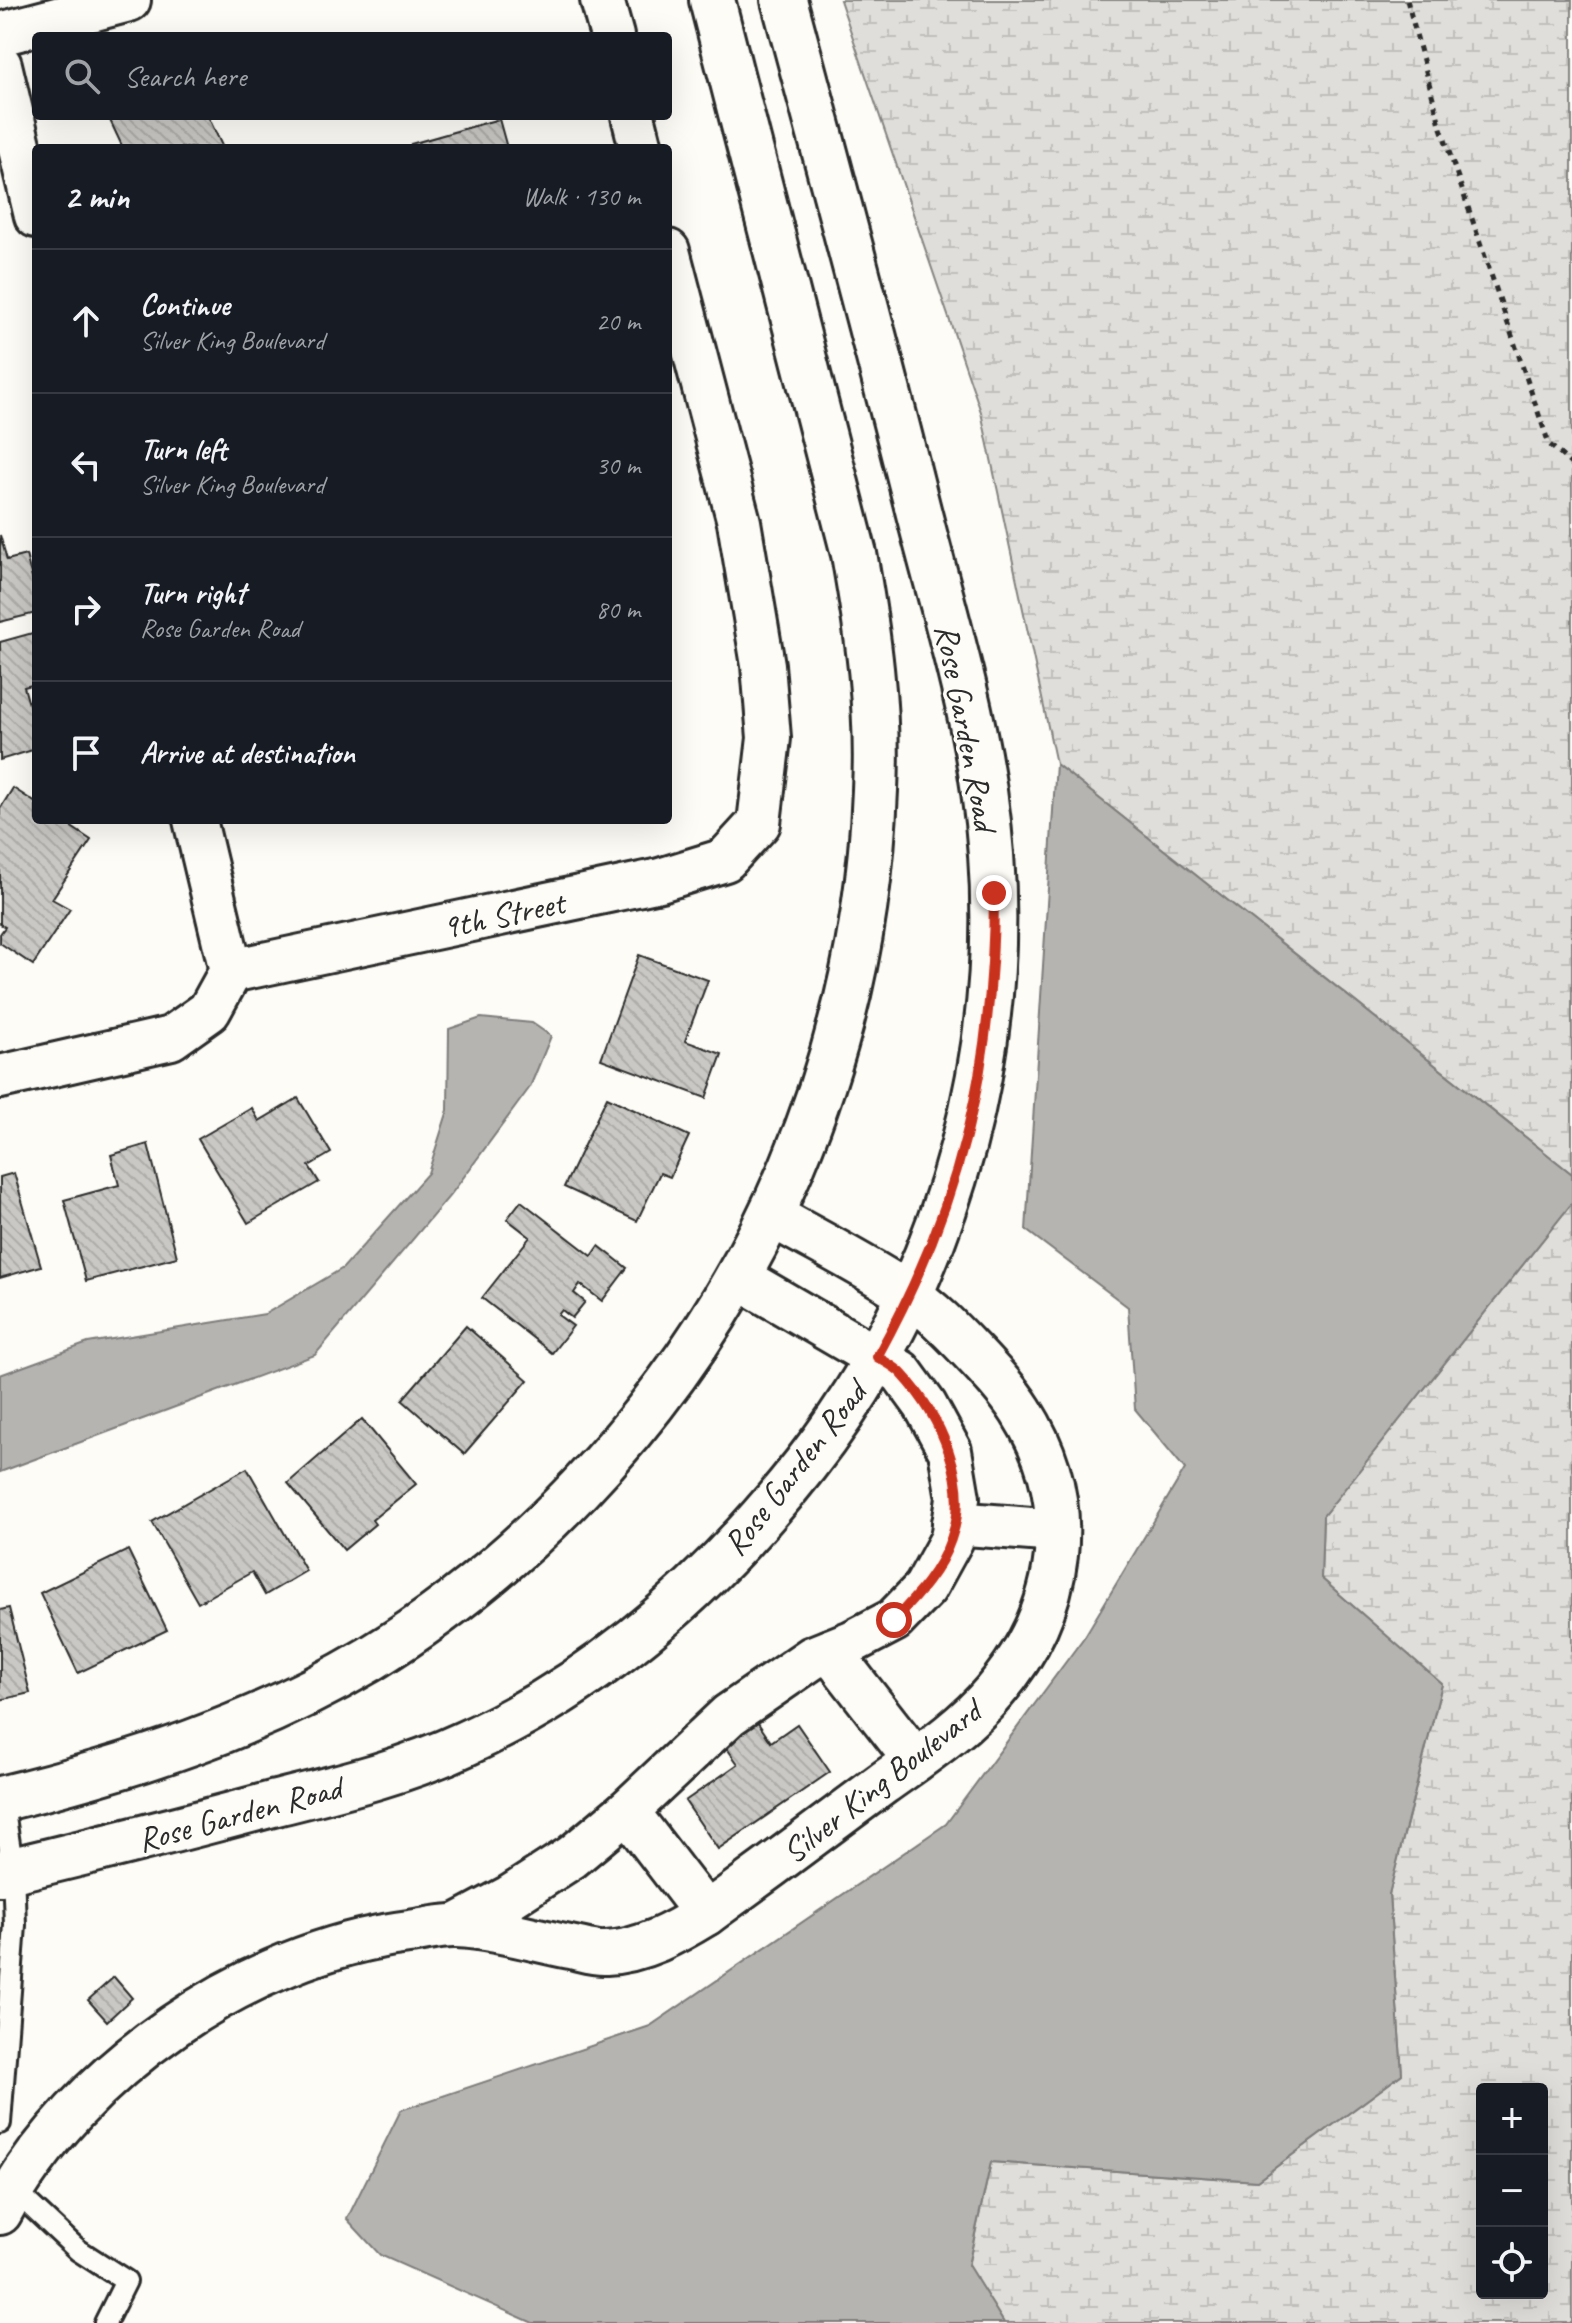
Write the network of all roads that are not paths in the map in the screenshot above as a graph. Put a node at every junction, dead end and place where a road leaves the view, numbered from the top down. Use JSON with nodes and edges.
{"nodes":[{"id":1,"x":129,"y":0,"type":"edge"},
{"id":2,"x":602,"y":0,"type":"edge"},
{"id":3,"x":712,"y":0,"type":"edge"},
{"id":4,"x":784,"y":0,"type":"edge"},
{"id":5,"x":611,"y":32,"type":"edge"},
{"id":6,"x":0,"y":34,"type":"edge"},
{"id":7,"x":0,"y":65,"type":"edge"},
{"id":8,"x":634,"y":120,"type":"edge"},
{"id":9,"x":640,"y":144,"type":"edge"},
{"id":10,"x":32,"y":199,"type":"edge"},
{"id":11,"x":672,"y":266,"type":"edge"},
{"id":12,"x":196,"y":824,"type":"edge"},
{"id":13,"x":231,"y":971,"type":"junction"},
{"id":14,"x":0,"y":1077,"type":"edge"},
{"id":15,"x":771,"y":1215,"type":"junction"},
{"id":16,"x":738,"y":1277,"type":"junction"},
{"id":17,"x":909,"y":1294,"type":"junction"},
{"id":18,"x":877,"y":1357,"type":"junction"},
{"id":19,"x":954,"y":1523,"type":"junction"},
{"id":20,"x":1057,"y":1531,"type":"junction"},
{"id":21,"x":830,"y":1651,"type":"junction"},
{"id":22,"x":915,"y":1760,"type":"junction"},
{"id":23,"x":1,"y":1799,"type":"edge"},
{"id":24,"x":627,"y":1811,"type":"junction"},
{"id":25,"x":7,"y":1871,"type":"edge"},
{"id":26,"x":706,"y":1914,"type":"junction"},
{"id":27,"x":456,"y":1926,"type":"junction"},
{"id":28,"x":0,"y":2123,"type":"edge"},
{"id":29,"x":6,"y":2201,"type":"edge"},
{"id":30,"x":105,"y":2323,"type":"edge"}],
"edges":[{"from":1,"to":6,"type":"street"},
{"from":2,"to":5,"type":"street"},
{"from":3,"to":15,"type":"street"},
{"from":4,"to":17,"type":"street","name":"Rose Garden Road"},
{"from":7,"to":10,"type":"street"},
{"from":8,"to":9,"type":"street"},
{"from":11,"to":13,"type":"street","name":"9th Street"},
{"from":12,"to":13,"type":"street"},
{"from":13,"to":14,"type":"street"},
{"from":15,"to":16,"type":"street"},
{"from":15,"to":17,"type":"street","name":"Silver King Boulevard"},
{"from":16,"to":18,"type":"street","name":"Silver King Boulevard"},
{"from":16,"to":23,"type":"street"},
{"from":17,"to":18,"type":"street","name":"Rose Garden Road"},
{"from":17,"to":20,"type":"street","name":"Silver King Boulevard"},
{"from":18,"to":19,"type":"street","name":"Silver King Boulevard"},
{"from":18,"to":25,"type":"street","name":"Rose Garden Road"},
{"from":19,"to":20,"type":"street"},
{"from":19,"to":21,"type":"street","name":"Silver King Boulevard"},
{"from":20,"to":22,"type":"street","name":"Silver King Boulevard"},
{"from":21,"to":22,"type":"street"},
{"from":21,"to":24,"type":"street","name":"Silver King Boulevard"},
{"from":22,"to":26,"type":"street","name":"Silver King Boulevard"},
{"from":23,"to":25,"type":"lane"},
{"from":24,"to":26,"type":"street"},
{"from":24,"to":27,"type":"street","name":"Silver King Boulevard"},
{"from":25,"to":28,"type":"lane"},
{"from":26,"to":27,"type":"street","name":"Silver King Boulevard"},
{"from":27,"to":29,"type":"street","name":"Silver King Boulevard"},
{"from":29,"to":30,"type":"lane"}]}
